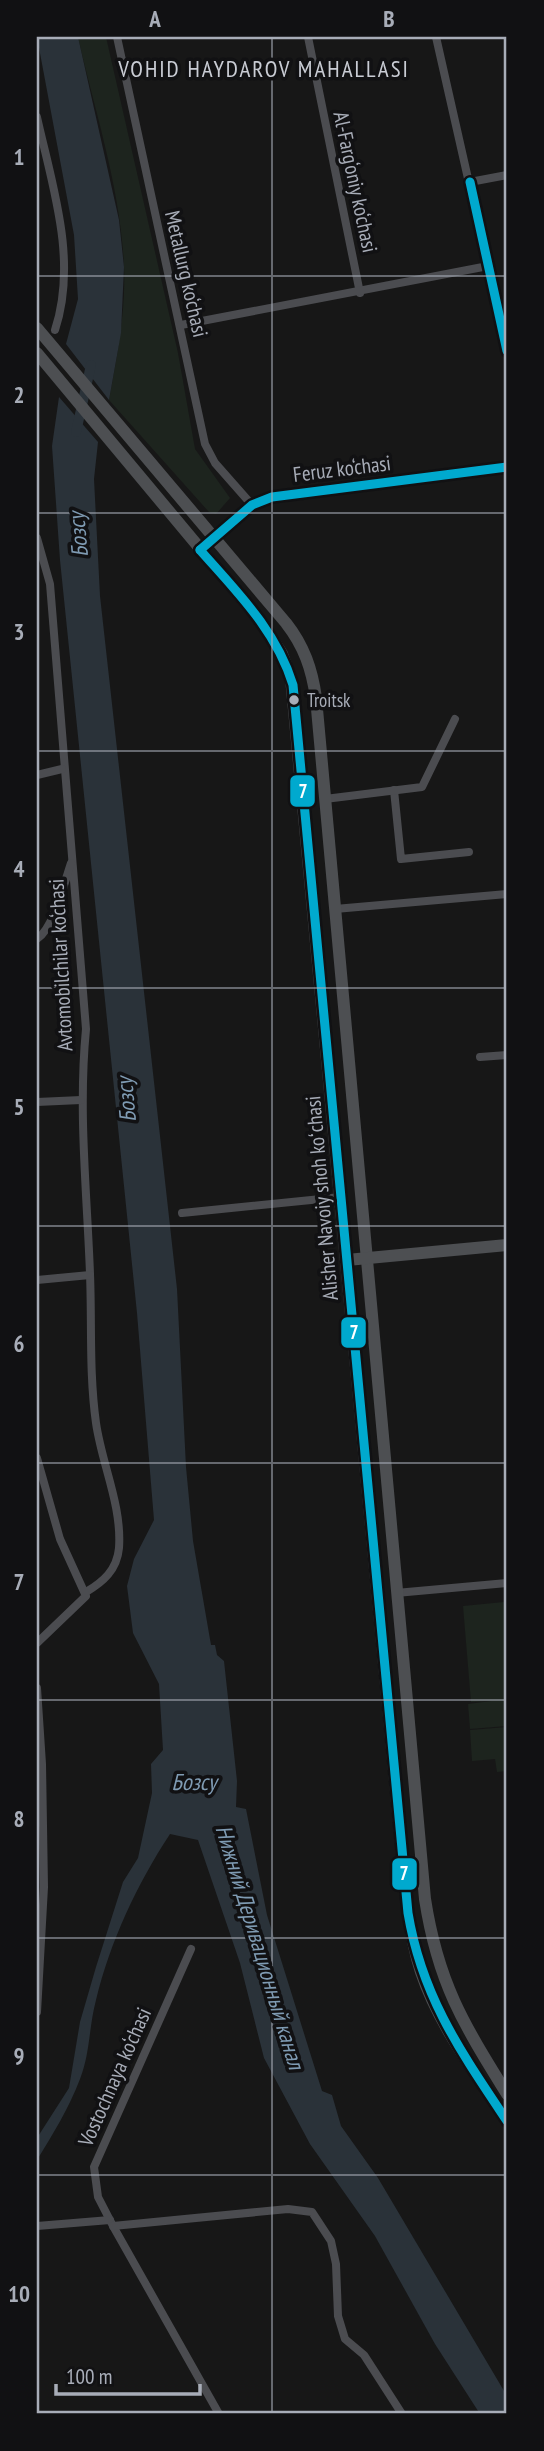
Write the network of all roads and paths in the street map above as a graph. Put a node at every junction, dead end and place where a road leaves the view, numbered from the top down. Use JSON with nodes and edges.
{"nodes":[{"id":1,"x":117,"y":37,"type":"edge"},
{"id":2,"x":308,"y":37,"type":"edge"},
{"id":3,"x":436,"y":37,"type":"edge"},
{"id":4,"x":37,"y":117,"type":"edge"},
{"id":5,"x":507,"y":175,"type":"edge"},
{"id":6,"x":470,"y":182,"type":"junction"},
{"id":7,"x":488,"y":267,"type":"junction"},
{"id":8,"x":360,"y":293,"type":"junction"},
{"id":9,"x":181,"y":325,"type":"junction"},
{"id":10,"x":37,"y":328,"type":"edge"},
{"id":11,"x":55,"y":330,"type":"dead end"},
{"id":12,"x":507,"y":351,"type":"edge"},
{"id":13,"x":37,"y":353,"type":"edge"},
{"id":14,"x":507,"y":467,"type":"edge"},
{"id":15,"x":252,"y":505,"type":"junction"},
{"id":16,"x":214,"y":537,"type":"junction"},
{"id":17,"x":37,"y":538,"type":"edge"},
{"id":18,"x":200,"y":550,"type":"junction"},
{"id":19,"x":455,"y":719,"type":"dead end"},
{"id":20,"x":62,"y":769,"type":"junction"},
{"id":21,"x":37,"y":775,"type":"edge"},
{"id":22,"x":394,"y":790,"type":"junction"},
{"id":23,"x":325,"y":799,"type":"junction"},
{"id":24,"x":469,"y":852,"type":"dead end"},
{"id":25,"x":73,"y":857,"type":"junction"},
{"id":26,"x":507,"y":894,"type":"edge"},
{"id":27,"x":335,"y":909,"type":"junction"},
{"id":28,"x":37,"y":939,"type":"edge"},
{"id":29,"x":507,"y":1055,"type":"edge"},
{"id":30,"x":480,"y":1057,"type":"dead end"},
{"id":31,"x":81,"y":1100,"type":"junction"},
{"id":32,"x":37,"y":1102,"type":"edge"},
{"id":33,"x":341,"y":1197,"type":"junction"},
{"id":34,"x":182,"y":1213,"type":"dead end"},
{"id":35,"x":507,"y":1245,"type":"edge"},
{"id":36,"x":366,"y":1258,"type":"junction"},
{"id":37,"x":347,"y":1260,"type":"junction"},
{"id":38,"x":90,"y":1275,"type":"junction"},
{"id":39,"x":37,"y":1280,"type":"edge"},
{"id":40,"x":37,"y":1458,"type":"edge"},
{"id":41,"x":507,"y":1583,"type":"edge"},
{"id":42,"x":86,"y":1592,"type":"junction"},
{"id":43,"x":396,"y":1593,"type":"junction"},
{"id":44,"x":37,"y":1643,"type":"edge"},
{"id":45,"x":37,"y":1688,"type":"edge"},
{"id":46,"x":40,"y":1887,"type":"edge"},
{"id":47,"x":191,"y":1949,"type":"dead end"},
{"id":48,"x":37,"y":2012,"type":"edge"},
{"id":49,"x":507,"y":2094,"type":"edge"},
{"id":50,"x":507,"y":2121,"type":"edge"},
{"id":51,"x":111,"y":2223,"type":"junction"},
{"id":52,"x":37,"y":2226,"type":"edge"},
{"id":53,"x":219,"y":2414,"type":"edge"},
{"id":54,"x":402,"y":2414,"type":"edge"}],
"edges":[{"from":1,"to":9,"type":"street","name":"Metallurg ko‘chasi"},
{"from":2,"to":8,"type":"street","name":"Al-Farg‘oniy ko‘chasi"},
{"from":3,"to":6,"type":"street"},
{"from":4,"to":11,"type":"street"},
{"from":5,"to":6,"type":"street"},
{"from":6,"to":7,"type":"street"},
{"from":7,"to":8,"type":"street"},
{"from":7,"to":12,"type":"street"},
{"from":8,"to":9,"type":"street"},
{"from":9,"to":15,"type":"street","name":"Metallurg ko‘chasi"},
{"from":10,"to":16,"type":"main road","name":"Alisher Navoiy shoh koʻchasi"},
{"from":13,"to":18,"type":"main road","name":"Alisher Navoiy shoh koʻchasi"},
{"from":14,"to":15,"type":"street","name":"Feruz ko‘chasi"},
{"from":15,"to":16,"type":"street","name":"Feruz ko‘chasi"},
{"from":16,"to":18,"type":"main road","name":"Feruz ko‘chasi"},
{"from":16,"to":23,"type":"main road","name":"Alisher Navoiy shoh koʻchasi"},
{"from":17,"to":20,"type":"street","name":"Avtomobilchilar ko‘chasi"},
{"from":18,"to":33,"type":"main road","name":"Alisher Navoiy shoh koʻchasi"},
{"from":19,"to":22,"type":"street"},
{"from":20,"to":21,"type":"street"},
{"from":20,"to":25,"type":"street","name":"Avtomobilchilar ko‘chasi"},
{"from":22,"to":23,"type":"street"},
{"from":22,"to":24,"type":"street"},
{"from":23,"to":27,"type":"main road","name":"Alisher Navoiy shoh koʻchasi"},
{"from":25,"to":28,"type":"street"},
{"from":25,"to":31,"type":"street","name":"Avtomobilchilar ko‘chasi"},
{"from":26,"to":27,"type":"street"},
{"from":27,"to":36,"type":"main road","name":"Alisher Navoiy shoh koʻchasi"},
{"from":29,"to":30,"type":"street"},
{"from":31,"to":32,"type":"street"},
{"from":31,"to":38,"type":"street","name":"Avtomobilchilar ko‘chasi"},
{"from":33,"to":34,"type":"street"},
{"from":33,"to":37,"type":"main road","name":"Alisher Navoiy shoh koʻchasi"},
{"from":35,"to":36,"type":"main road"},
{"from":36,"to":37,"type":"main road"},
{"from":36,"to":43,"type":"main road","name":"Alisher Navoiy shoh koʻchasi"},
{"from":37,"to":50,"type":"main road","name":"Alisher Navoiy shoh koʻchasi"},
{"from":38,"to":39,"type":"street"},
{"from":38,"to":42,"type":"street","name":"Avtomobilchilar ko‘chasi"},
{"from":40,"to":42,"type":"street"},
{"from":41,"to":43,"type":"street"},
{"from":42,"to":44,"type":"street","name":"Avtomobilchilar ko‘chasi"},
{"from":43,"to":49,"type":"main road","name":"Alisher Navoiy shoh koʻchasi"},
{"from":45,"to":46,"type":"street"},
{"from":46,"to":48,"type":"street"},
{"from":47,"to":51,"type":"street","name":"Vostochnaya ko‘chasi"},
{"from":51,"to":52,"type":"street"},
{"from":51,"to":53,"type":"street","name":"Vostochnaya ko‘chasi"},
{"from":51,"to":54,"type":"street"}]}
